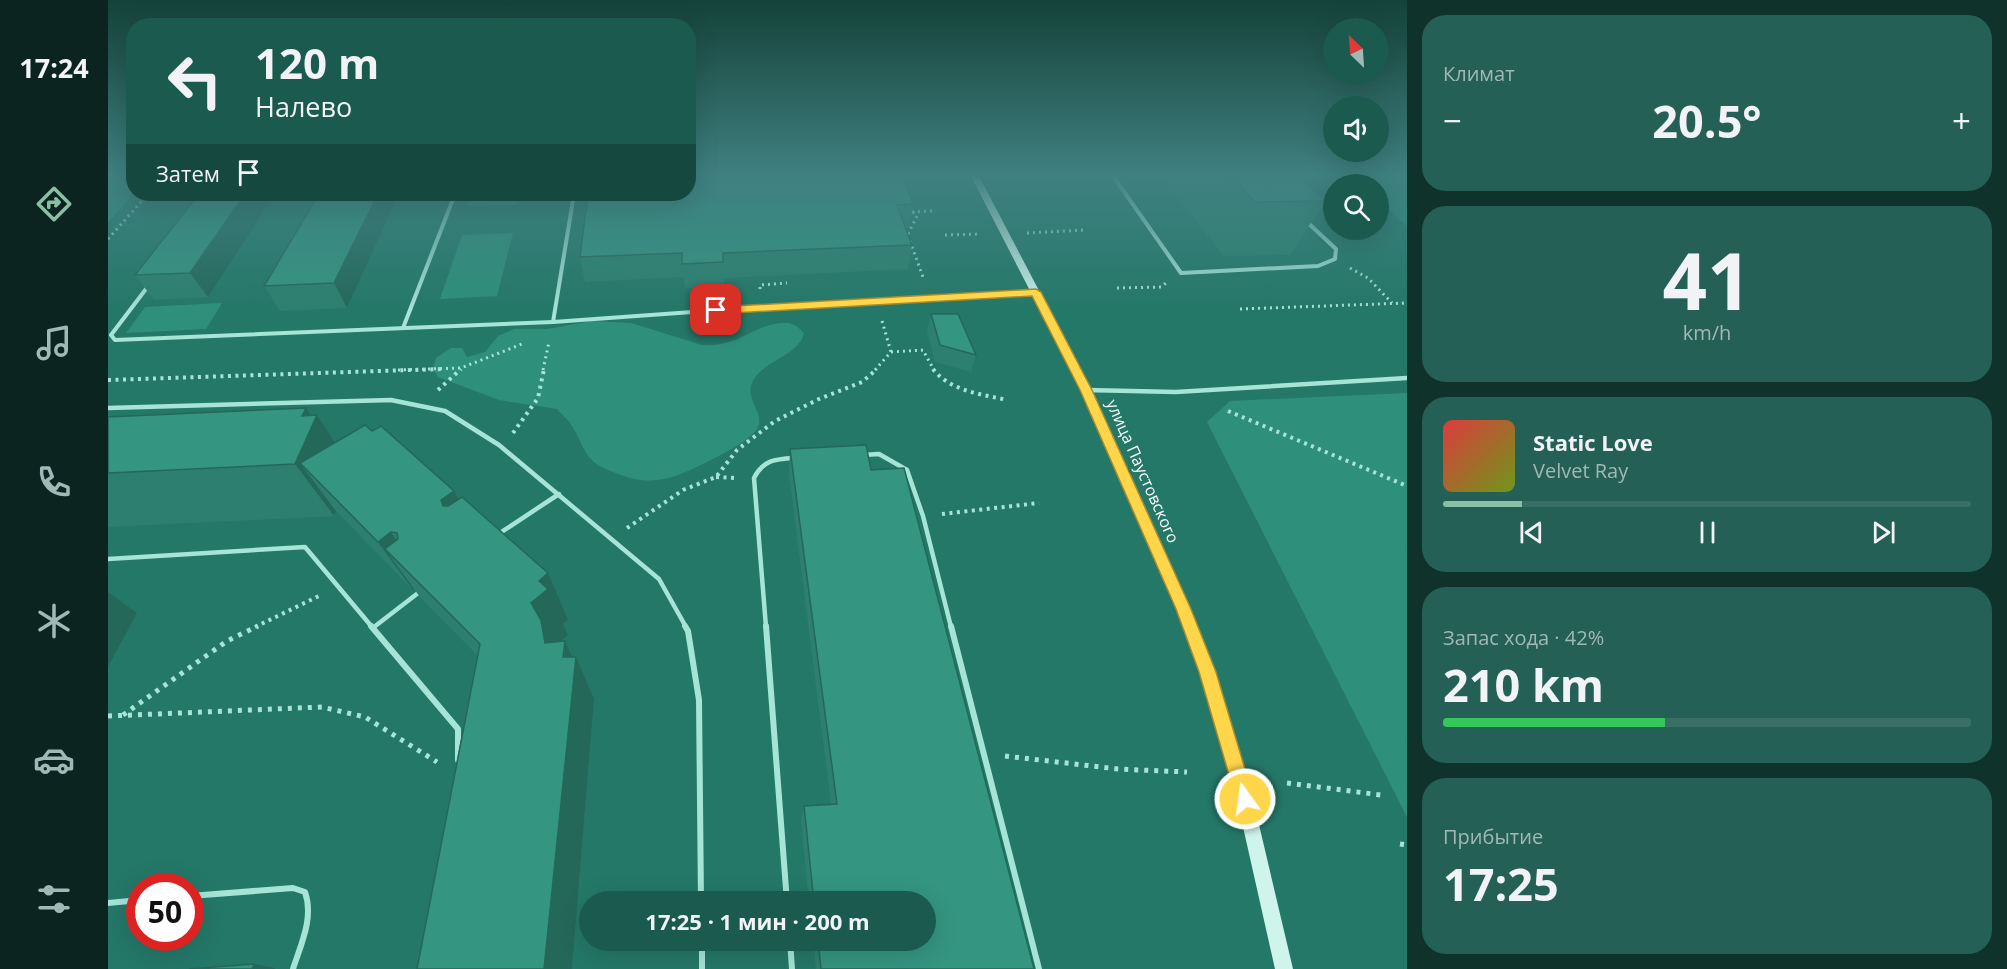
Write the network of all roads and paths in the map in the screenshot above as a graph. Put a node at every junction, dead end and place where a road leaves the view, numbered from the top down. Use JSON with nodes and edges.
{"nodes":[{"id":1,"x":124,"y":221,"type":"edge"},
{"id":2,"x":444,"y":221,"type":"edge"},
{"id":3,"x":570,"y":221,"type":"edge"},
{"id":4,"x":914,"y":221,"type":"edge"},
{"id":5,"x":999,"y":221,"type":"edge"},
{"id":6,"x":1144,"y":221,"type":"edge"},
{"id":7,"x":1306,"y":221,"type":"edge"},
{"id":8,"x":108,"y":239,"type":"edge"},
{"id":9,"x":1335,"y":259,"type":"junction"},
{"id":10,"x":911,"y":278,"type":"dead end"},
{"id":11,"x":150,"y":283,"type":"edge"},
{"id":12,"x":795,"y":283,"type":"dead end"},
{"id":13,"x":1161,"y":287,"type":"dead end"},
{"id":14,"x":1117,"y":288,"type":"dead end"},
{"id":15,"x":1036,"y":292,"type":"junction"},
{"id":16,"x":1407,"y":303,"type":"edge"},
{"id":17,"x":1393,"y":304,"type":"junction"},
{"id":18,"x":762,"y":307,"type":"junction"},
{"id":19,"x":1240,"y":309,"type":"dead end"},
{"id":20,"x":553,"y":322,"type":"junction"},
{"id":21,"x":883,"y":324,"type":"dead end"},
{"id":22,"x":403,"y":328,"type":"junction"},
{"id":23,"x":550,"y":333,"type":"junction"},
{"id":24,"x":891,"y":352,"type":"junction"},
{"id":25,"x":1407,"y":378,"type":"edge"},
{"id":26,"x":108,"y":380,"type":"edge"},
{"id":27,"x":1086,"y":390,"type":"junction"},
{"id":28,"x":1006,"y":400,"type":"dead end"},
{"id":29,"x":108,"y":408,"type":"edge"},
{"id":30,"x":1252,"y":419,"type":"dead end"},
{"id":31,"x":498,"y":445,"type":"junction"},
{"id":32,"x":855,"y":455,"type":"edge"},
{"id":33,"x":796,"y":458,"type":"edge"},
{"id":34,"x":1407,"y":486,"type":"edge"},
{"id":35,"x":559,"y":494,"type":"junction"},
{"id":36,"x":1039,"y":503,"type":"dead end"},
{"id":37,"x":923,"y":516,"type":"junction"},
{"id":38,"x":492,"y":539,"type":"edge"},
{"id":39,"x":612,"y":539,"type":"junction"},
{"id":40,"x":108,"y":560,"type":"edge"},
{"id":41,"x":427,"y":585,"type":"edge"},
{"id":42,"x":337,"y":587,"type":"junction"},
{"id":43,"x":374,"y":627,"type":"junction"},
{"id":44,"x":108,"y":716,"type":"edge"},
{"id":45,"x":122,"y":716,"type":"junction"},
{"id":46,"x":984,"y":753,"type":"junction"},
{"id":47,"x":1187,"y":772,"type":"dead end"},
{"id":48,"x":458,"y":776,"type":"joint"},
{"id":49,"x":1287,"y":783,"type":"dead end"},
{"id":50,"x":1381,"y":795,"type":"dead end"},
{"id":51,"x":1400,"y":844,"type":"dead end"},
{"id":52,"x":1407,"y":845,"type":"edge"},
{"id":53,"x":701,"y":891,"type":"edge"},
{"id":54,"x":786,"y":891,"type":"edge"},
{"id":55,"x":204,"y":895,"type":"edge"},
{"id":56,"x":126,"y":901,"type":"edge"},
{"id":57,"x":108,"y":903,"type":"edge"},
{"id":58,"x":702,"y":951,"type":"edge"},
{"id":59,"x":791,"y":951,"type":"edge"},
{"id":60,"x":293,"y":969,"type":"edge"},
{"id":61,"x":702,"y":969,"type":"edge"},
{"id":62,"x":792,"y":969,"type":"edge"},
{"id":63,"x":1039,"y":969,"type":"edge"},
{"id":64,"x":1284,"y":969,"type":"edge"}],
"edges":[{"from":1,"to":8,"type":"path"},
{"from":2,"to":22,"type":"lane"},
{"from":3,"to":20,"type":"lane"},
{"from":4,"to":10,"type":"path"},
{"from":5,"to":15,"type":"main road","name":"улица Паустовского"},
{"from":6,"to":9,"type":"lane"},
{"from":7,"to":9,"type":"lane"},
{"from":9,"to":17,"type":"path"},
{"from":11,"to":22,"type":"lane"},
{"from":12,"to":18,"type":"path"},
{"from":13,"to":14,"type":"path"},
{"from":15,"to":18,"type":"lane"},
{"from":15,"to":27,"type":"main road","name":"улица Паустовского"},
{"from":16,"to":17,"type":"path"},
{"from":17,"to":19,"type":"path"},
{"from":18,"to":20,"type":"lane"},
{"from":20,"to":22,"type":"lane"},
{"from":20,"to":23,"type":"path"},
{"from":21,"to":24,"type":"path"},
{"from":23,"to":26,"type":"path"},
{"from":23,"to":31,"type":"path"},
{"from":24,"to":28,"type":"path"},
{"from":24,"to":39,"type":"path"},
{"from":25,"to":27,"type":"lane"},
{"from":27,"to":64,"type":"main road","name":"улица Паустовского"},
{"from":29,"to":31,"type":"lane"},
{"from":30,"to":34,"type":"path"},
{"from":31,"to":35,"type":"lane"},
{"from":32,"to":37,"type":"lane"},
{"from":33,"to":54,"type":"lane"},
{"from":35,"to":38,"type":"lane"},
{"from":35,"to":39,"type":"lane"},
{"from":36,"to":37,"type":"path"},
{"from":37,"to":46,"type":"lane"},
{"from":39,"to":53,"type":"lane"},
{"from":40,"to":42,"type":"lane"},
{"from":41,"to":43,"type":"lane"},
{"from":42,"to":43,"type":"lane"},
{"from":42,"to":45,"type":"path"},
{"from":43,"to":48,"type":"lane"},
{"from":44,"to":45,"type":"path"},
{"from":45,"to":48,"type":"path"},
{"from":46,"to":47,"type":"path"},
{"from":46,"to":63,"type":"lane"},
{"from":49,"to":50,"type":"path"},
{"from":51,"to":52,"type":"path"},
{"from":55,"to":60,"type":"lane"},
{"from":56,"to":57,"type":"lane"},
{"from":58,"to":61,"type":"lane"},
{"from":59,"to":62,"type":"lane"}]}
